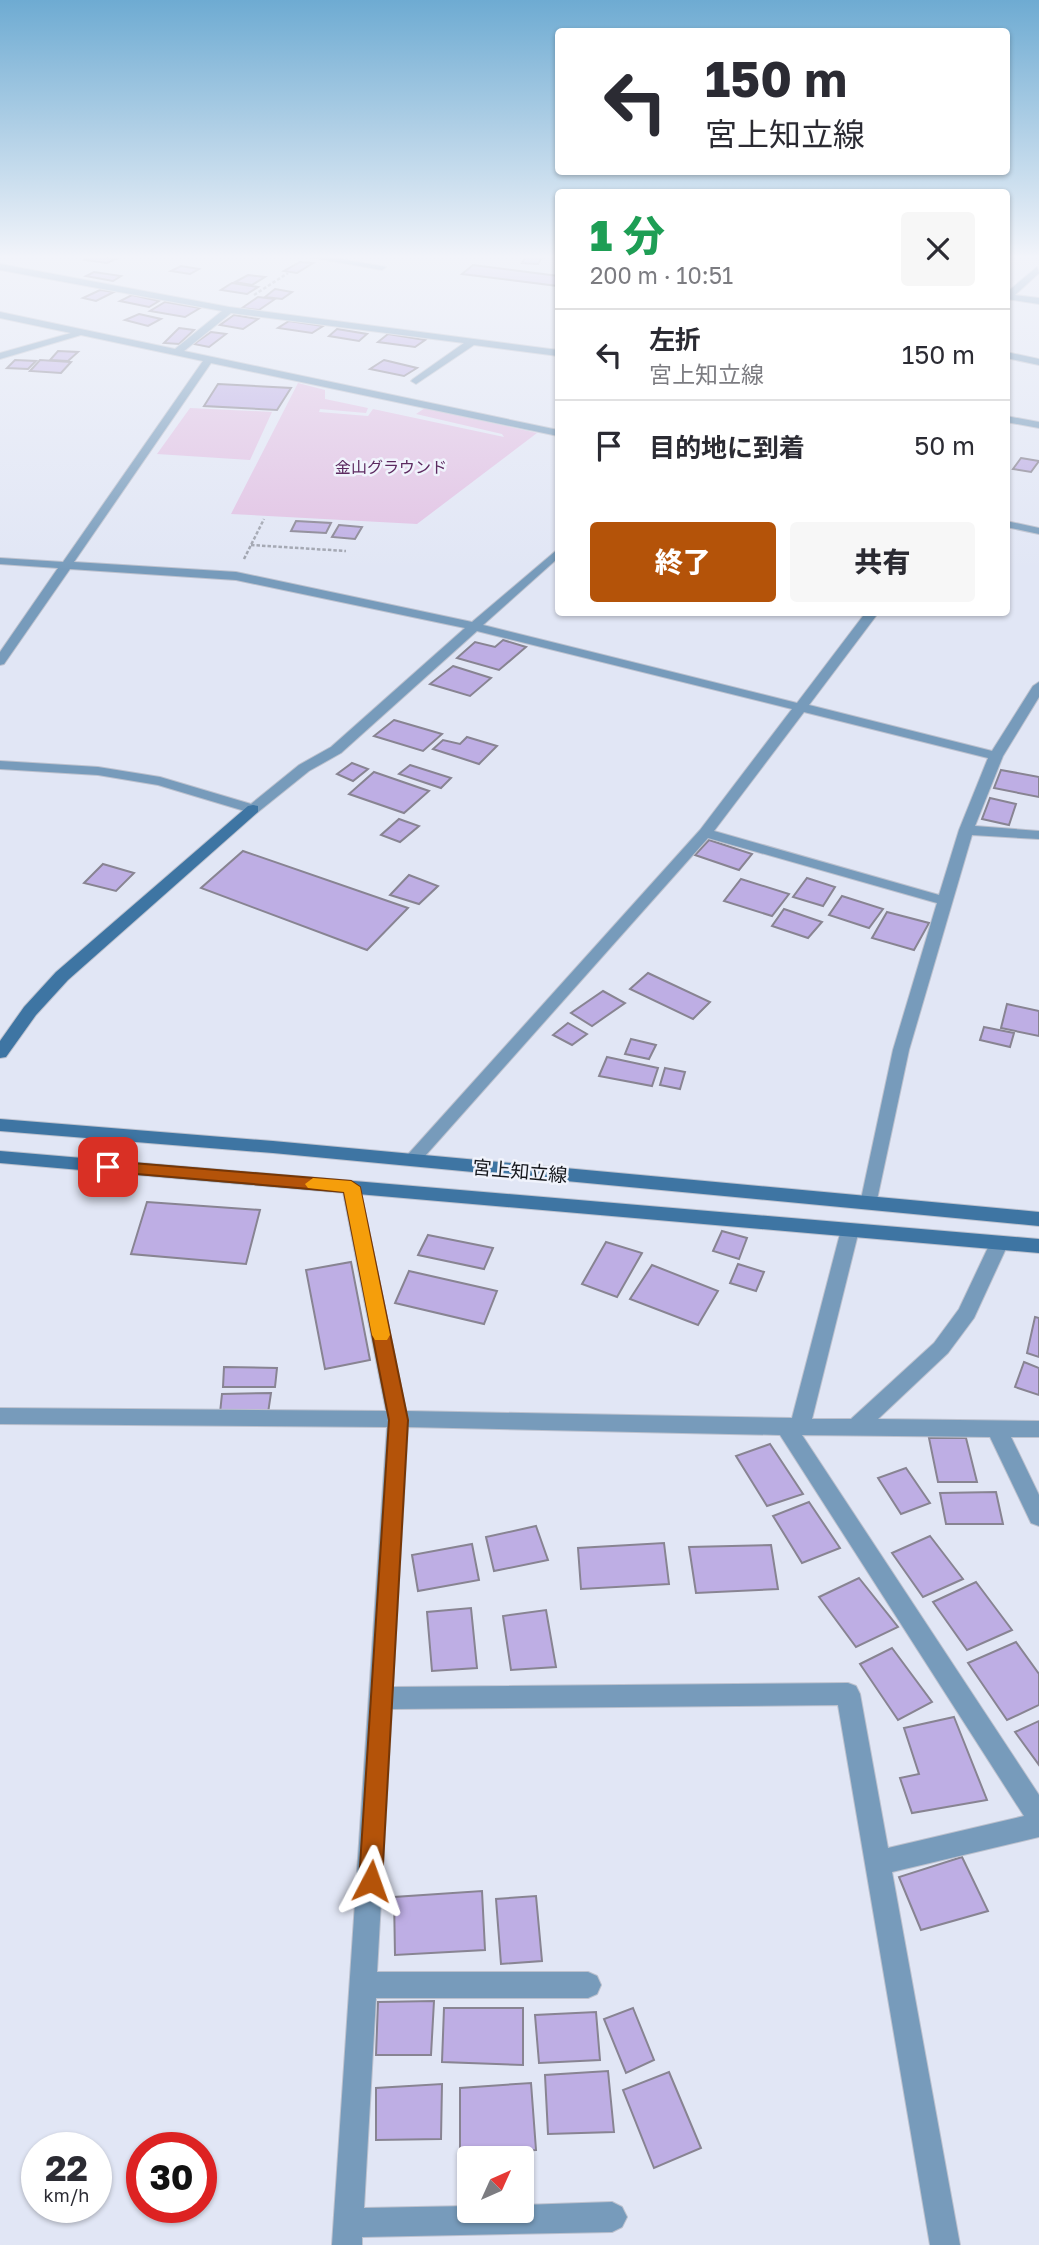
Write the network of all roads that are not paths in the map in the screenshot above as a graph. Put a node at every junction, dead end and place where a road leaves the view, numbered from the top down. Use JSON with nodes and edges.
{"nodes":[{"id":1,"x":208,"y":361,"type":"edge"},
{"id":2,"x":217,"y":361,"type":"edge"},
{"id":3,"x":445,"y":361,"type":"edge"},
{"id":4,"x":416,"y":381,"type":"dead end"},
{"id":5,"x":1010,"y":420,"type":"edge"},
{"id":6,"x":1039,"y":425,"type":"edge"},
{"id":7,"x":555,"y":432,"type":"edge"},
{"id":8,"x":1010,"y":525,"type":"edge"},
{"id":9,"x":1039,"y":531,"type":"edge"},
{"id":10,"x":555,"y":555,"type":"edge"},
{"id":11,"x":0,"y":561,"type":"edge"},
{"id":12,"x":65,"y":566,"type":"junction"},
{"id":13,"x":870,"y":616,"type":"edge"},
{"id":14,"x":477,"y":627,"type":"junction"},
{"id":15,"x":0,"y":661,"type":"edge"},
{"id":16,"x":1039,"y":686,"type":"edge"},
{"id":17,"x":801,"y":710,"type":"junction"},
{"id":18,"x":996,"y":756,"type":"junction"},
{"id":19,"x":0,"y":765,"type":"edge"},
{"id":20,"x":253,"y":809,"type":"junction"},
{"id":21,"x":966,"y":830,"type":"junction"},
{"id":22,"x":705,"y":833,"type":"junction"},
{"id":23,"x":1039,"y":835,"type":"edge"},
{"id":24,"x":945,"y":901,"type":"junction"},
{"id":25,"x":0,"y":1053,"type":"edge"},
{"id":26,"x":0,"y":1125,"type":"edge"},
{"id":27,"x":0,"y":1157,"type":"edge"},
{"id":28,"x":411,"y":1161,"type":"junction"},
{"id":29,"x":351,"y":1187,"type":"junction"},
{"id":30,"x":869,"y":1204,"type":"junction"},
{"id":31,"x":1039,"y":1219,"type":"edge"},
{"id":32,"x":850,"y":1230,"type":"junction"},
{"id":33,"x":1000,"y":1242,"type":"junction"},
{"id":34,"x":1039,"y":1246,"type":"edge"},
{"id":35,"x":0,"y":1416,"type":"edge"},
{"id":36,"x":398,"y":1420,"type":"junction"},
{"id":37,"x":792,"y":1426,"type":"junction"},
{"id":38,"x":856,"y":1427,"type":"junction"},
{"id":39,"x":996,"y":1428,"type":"junction"},
{"id":40,"x":1039,"y":1429,"type":"edge"},
{"id":41,"x":1039,"y":1517,"type":"edge"},
{"id":42,"x":383,"y":1698,"type":"junction"},
{"id":43,"x":1039,"y":1817,"type":"edge"},
{"id":44,"x":1039,"y":1825,"type":"edge"},
{"id":45,"x":878,"y":1863,"type":"junction"},
{"id":46,"x":364,"y":1985,"type":"junction"},
{"id":47,"x":588,"y":1985,"type":"dead end"},
{"id":48,"x":612,"y":2217,"type":"dead end"},
{"id":49,"x":348,"y":2234,"type":"edge"},
{"id":50,"x":945,"y":2245,"type":"edge"}],
"edges":[{"from":1,"to":12,"type":"street"},
{"from":2,"to":7,"type":"street"},
{"from":3,"to":4,"type":"street"},
{"from":5,"to":6,"type":"street"},
{"from":8,"to":9,"type":"street"},
{"from":10,"to":14,"type":"street"},
{"from":11,"to":12,"type":"street"},
{"from":12,"to":14,"type":"street"},
{"from":12,"to":15,"type":"street"},
{"from":13,"to":17,"type":"street"},
{"from":14,"to":17,"type":"street"},
{"from":14,"to":20,"type":"street"},
{"from":16,"to":18,"type":"street"},
{"from":17,"to":18,"type":"street"},
{"from":17,"to":22,"type":"street"},
{"from":18,"to":21,"type":"street"},
{"from":19,"to":20,"type":"street"},
{"from":20,"to":25,"type":"main road"},
{"from":21,"to":23,"type":"street"},
{"from":21,"to":24,"type":"street"},
{"from":22,"to":24,"type":"street"},
{"from":22,"to":28,"type":"street"},
{"from":24,"to":30,"type":"street"},
{"from":26,"to":28,"type":"main road","name":"宮上知立線"},
{"from":27,"to":29,"type":"main road","name":"宮上知立線"},
{"from":28,"to":30,"type":"main road","name":"宮上知立線"},
{"from":29,"to":32,"type":"main road","name":"宮上知立線"},
{"from":29,"to":36,"type":"street"},
{"from":30,"to":31,"type":"main road","name":"宮上知立線"},
{"from":32,"to":33,"type":"main road","name":"宮上知立線"},
{"from":32,"to":37,"type":"street"},
{"from":33,"to":34,"type":"main road","name":"宮上知立線"},
{"from":33,"to":38,"type":"street"},
{"from":35,"to":36,"type":"street"},
{"from":36,"to":37,"type":"street"},
{"from":36,"to":42,"type":"street"},
{"from":37,"to":38,"type":"street"},
{"from":37,"to":43,"type":"street"},
{"from":38,"to":39,"type":"street"},
{"from":39,"to":40,"type":"street"},
{"from":39,"to":41,"type":"street"},
{"from":42,"to":45,"type":"street"},
{"from":42,"to":46,"type":"street"},
{"from":44,"to":45,"type":"street"},
{"from":45,"to":50,"type":"street"},
{"from":46,"to":47,"type":"street"},
{"from":46,"to":49,"type":"street"},
{"from":48,"to":49,"type":"street"}]}
